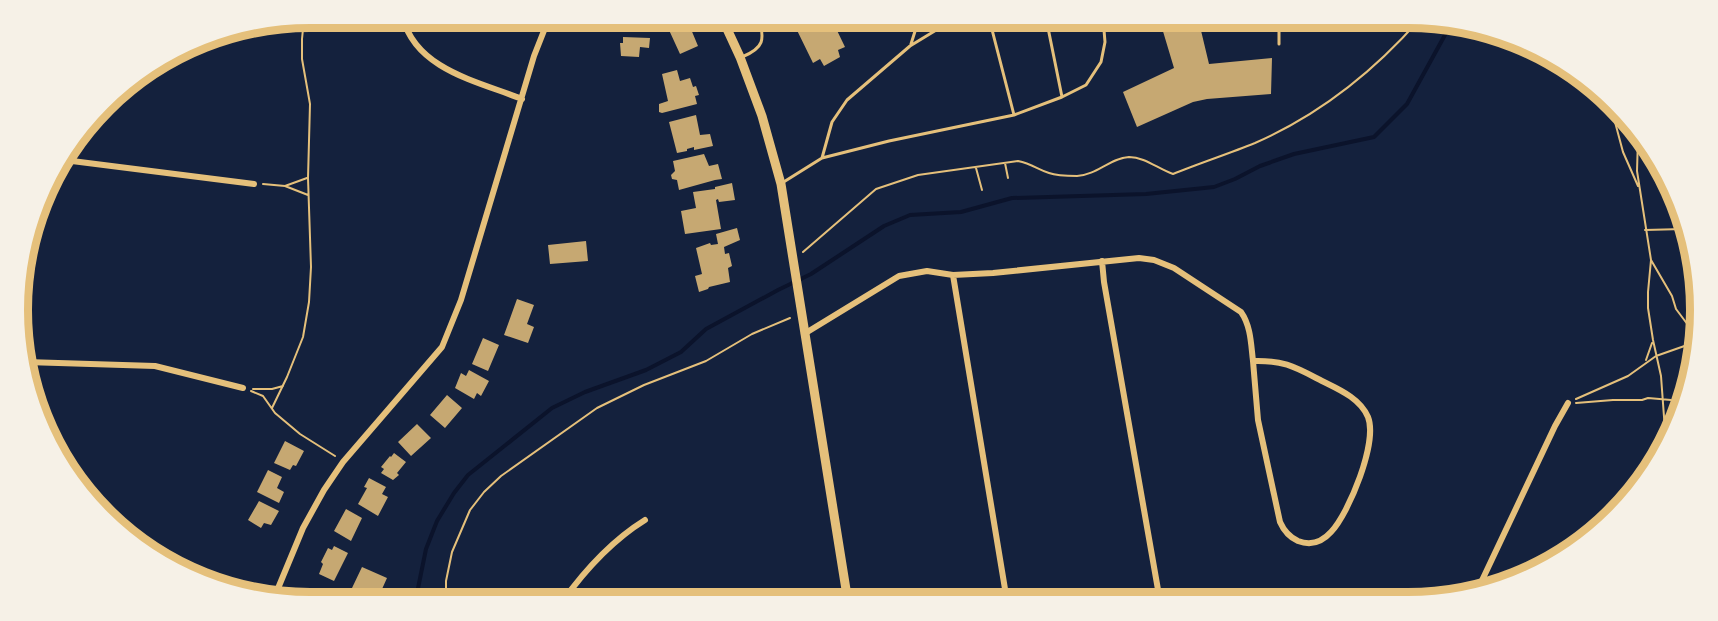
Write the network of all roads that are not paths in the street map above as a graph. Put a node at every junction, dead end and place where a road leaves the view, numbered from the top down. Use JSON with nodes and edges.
{"nodes":[{"id":1,"x":407,"y":28,"type":"edge"},
{"id":2,"x":545,"y":28,"type":"edge"},
{"id":3,"x":727,"y":28,"type":"edge"},
{"id":4,"x":762,"y":28,"type":"edge"},
{"id":5,"x":916,"y":28,"type":"edge"},
{"id":6,"x":940,"y":28,"type":"edge"},
{"id":7,"x":991,"y":28,"type":"edge"},
{"id":8,"x":1048,"y":28,"type":"edge"},
{"id":9,"x":1104,"y":28,"type":"edge"},
{"id":10,"x":1279,"y":28,"type":"edge"},
{"id":11,"x":1280,"y":44,"type":"dead end"},
{"id":12,"x":910,"y":46,"type":"junction"},
{"id":13,"x":740,"y":57,"type":"junction"},
{"id":14,"x":1062,"y":98,"type":"junction"},
{"id":15,"x":522,"y":99,"type":"junction"},
{"id":16,"x":1014,"y":115,"type":"junction"},
{"id":17,"x":822,"y":158,"type":"junction"},
{"id":18,"x":71,"y":161,"type":"edge"},
{"id":19,"x":254,"y":184,"type":"road end"},
{"id":20,"x":781,"y":184,"type":"junction"},
{"id":21,"x":1102,"y":261,"type":"junction"},
{"id":22,"x":953,"y":275,"type":"junction"},
{"id":23,"x":804,"y":334,"type":"junction"},
{"id":24,"x":1253,"y":361,"type":"junction"},
{"id":25,"x":33,"y":362,"type":"edge"},
{"id":26,"x":243,"y":388,"type":"road end"},
{"id":27,"x":1569,"y":403,"type":"road end"},
{"id":28,"x":645,"y":520,"type":"dead end"},
{"id":29,"x":1482,"y":582,"type":"edge"},
{"id":30,"x":277,"y":590,"type":"edge"},
{"id":31,"x":570,"y":592,"type":"edge"},
{"id":32,"x":846,"y":592,"type":"edge"},
{"id":33,"x":1005,"y":592,"type":"edge"},
{"id":34,"x":1158,"y":592,"type":"edge"}],
"edges":[{"from":1,"to":15,"type":"street"},
{"from":2,"to":15,"type":"street"},
{"from":3,"to":13,"type":"main road"},
{"from":4,"to":13,"type":"lane"},
{"from":5,"to":12,"type":"lane"},
{"from":6,"to":12,"type":"lane"},
{"from":7,"to":16,"type":"lane"},
{"from":8,"to":14,"type":"lane"},
{"from":9,"to":14,"type":"lane"},
{"from":10,"to":11,"type":"lane"},
{"from":12,"to":17,"type":"lane"},
{"from":13,"to":20,"type":"main road"},
{"from":14,"to":16,"type":"lane"},
{"from":15,"to":30,"type":"street"},
{"from":16,"to":17,"type":"lane"},
{"from":17,"to":20,"type":"lane"},
{"from":18,"to":19,"type":"street"},
{"from":20,"to":23,"type":"main road"},
{"from":21,"to":22,"type":"street"},
{"from":21,"to":24,"type":"street"},
{"from":21,"to":34,"type":"street"},
{"from":22,"to":23,"type":"street"},
{"from":22,"to":33,"type":"street"},
{"from":23,"to":32,"type":"main road"},
{"from":24,"to":24,"type":"street"},
{"from":25,"to":26,"type":"street"},
{"from":27,"to":29,"type":"street"},
{"from":28,"to":31,"type":"street"}]}
